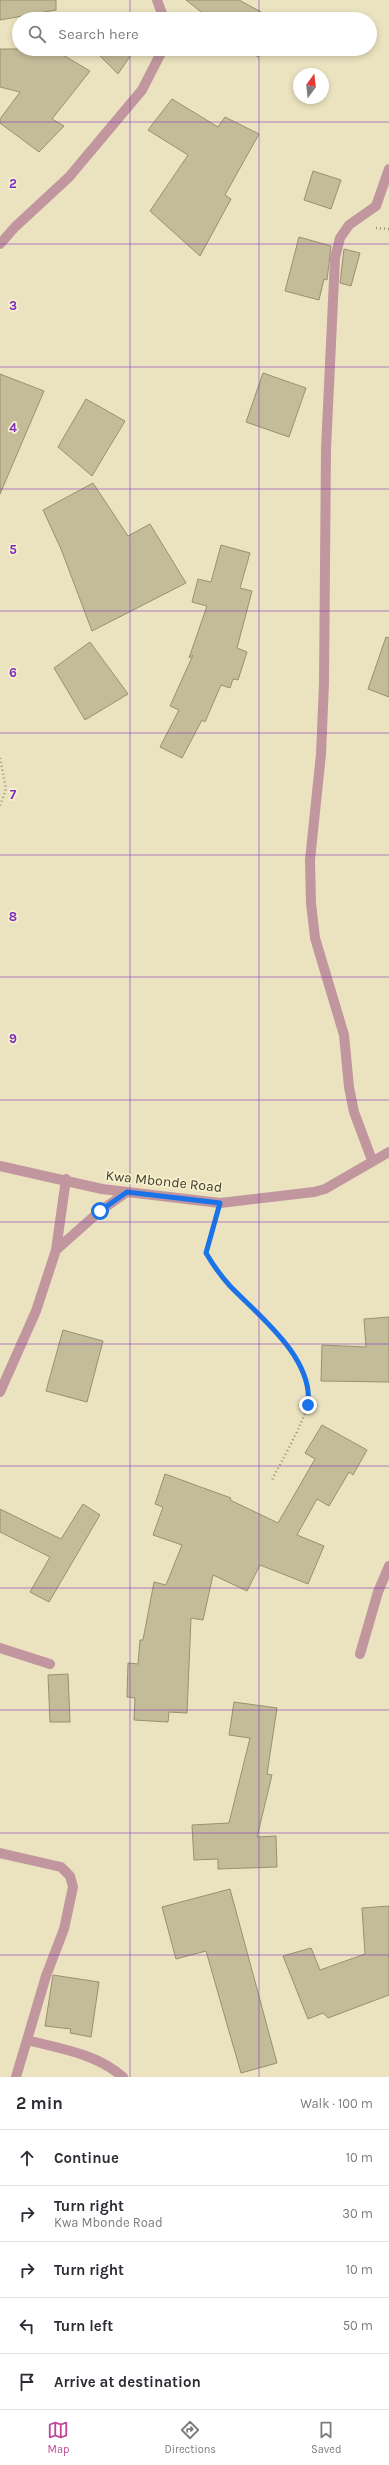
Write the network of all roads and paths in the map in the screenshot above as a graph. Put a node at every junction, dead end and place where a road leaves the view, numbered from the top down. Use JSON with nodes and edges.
{"nodes":[{"id":1,"x":157,"y":0,"type":"edge"},
{"id":2,"x":161,"y":12,"type":"edge"},
{"id":3,"x":159,"y":56,"type":"edge"},
{"id":4,"x":389,"y":169,"type":"edge"},
{"id":5,"x":0,"y":244,"type":"edge"},
{"id":6,"x":0,"y":758,"type":"edge"},
{"id":7,"x":0,"y":806,"type":"edge"},
{"id":8,"x":389,"y":1152,"type":"edge"},
{"id":9,"x":372,"y":1160,"type":"junction"},
{"id":10,"x":0,"y":1166,"type":"edge"},
{"id":11,"x":66,"y":1179,"type":"junction"},
{"id":12,"x":127,"y":1192,"type":"junction"},
{"id":13,"x":220,"y":1203,"type":"junction"},
{"id":14,"x":56,"y":1250,"type":"junction"},
{"id":15,"x":0,"y":1392,"type":"edge"},
{"id":16,"x":271,"y":1482,"type":"dead end"},
{"id":17,"x":389,"y":1566,"type":"edge"},
{"id":18,"x":0,"y":1648,"type":"edge"},
{"id":19,"x":360,"y":1654,"type":"dead end"},
{"id":20,"x":50,"y":1664,"type":"dead end"},
{"id":21,"x":0,"y":1853,"type":"edge"},
{"id":22,"x":27,"y":2040,"type":"junction"},
{"id":23,"x":16,"y":2077,"type":"edge"},
{"id":24,"x":123,"y":2077,"type":"edge"}],
"edges":[{"from":1,"to":2,"type":"street"},
{"from":3,"to":5,"type":"street"},
{"from":4,"to":9,"type":"street"},
{"from":6,"to":7,"type":"path"},
{"from":8,"to":9,"type":"street","name":"Kwa Mbonde Road"},
{"from":9,"to":13,"type":"street","name":"Kwa Mbonde Road"},
{"from":10,"to":11,"type":"street","name":"Kwa Mbonde Road"},
{"from":11,"to":12,"type":"street","name":"Kwa Mbonde Road"},
{"from":11,"to":14,"type":"street"},
{"from":12,"to":13,"type":"street","name":"Kwa Mbonde Road"},
{"from":12,"to":14,"type":"street"},
{"from":13,"to":16,"type":"path"},
{"from":14,"to":15,"type":"street"},
{"from":17,"to":19,"type":"street"},
{"from":18,"to":20,"type":"street"},
{"from":21,"to":22,"type":"street"},
{"from":22,"to":23,"type":"street"},
{"from":22,"to":24,"type":"street"}]}
